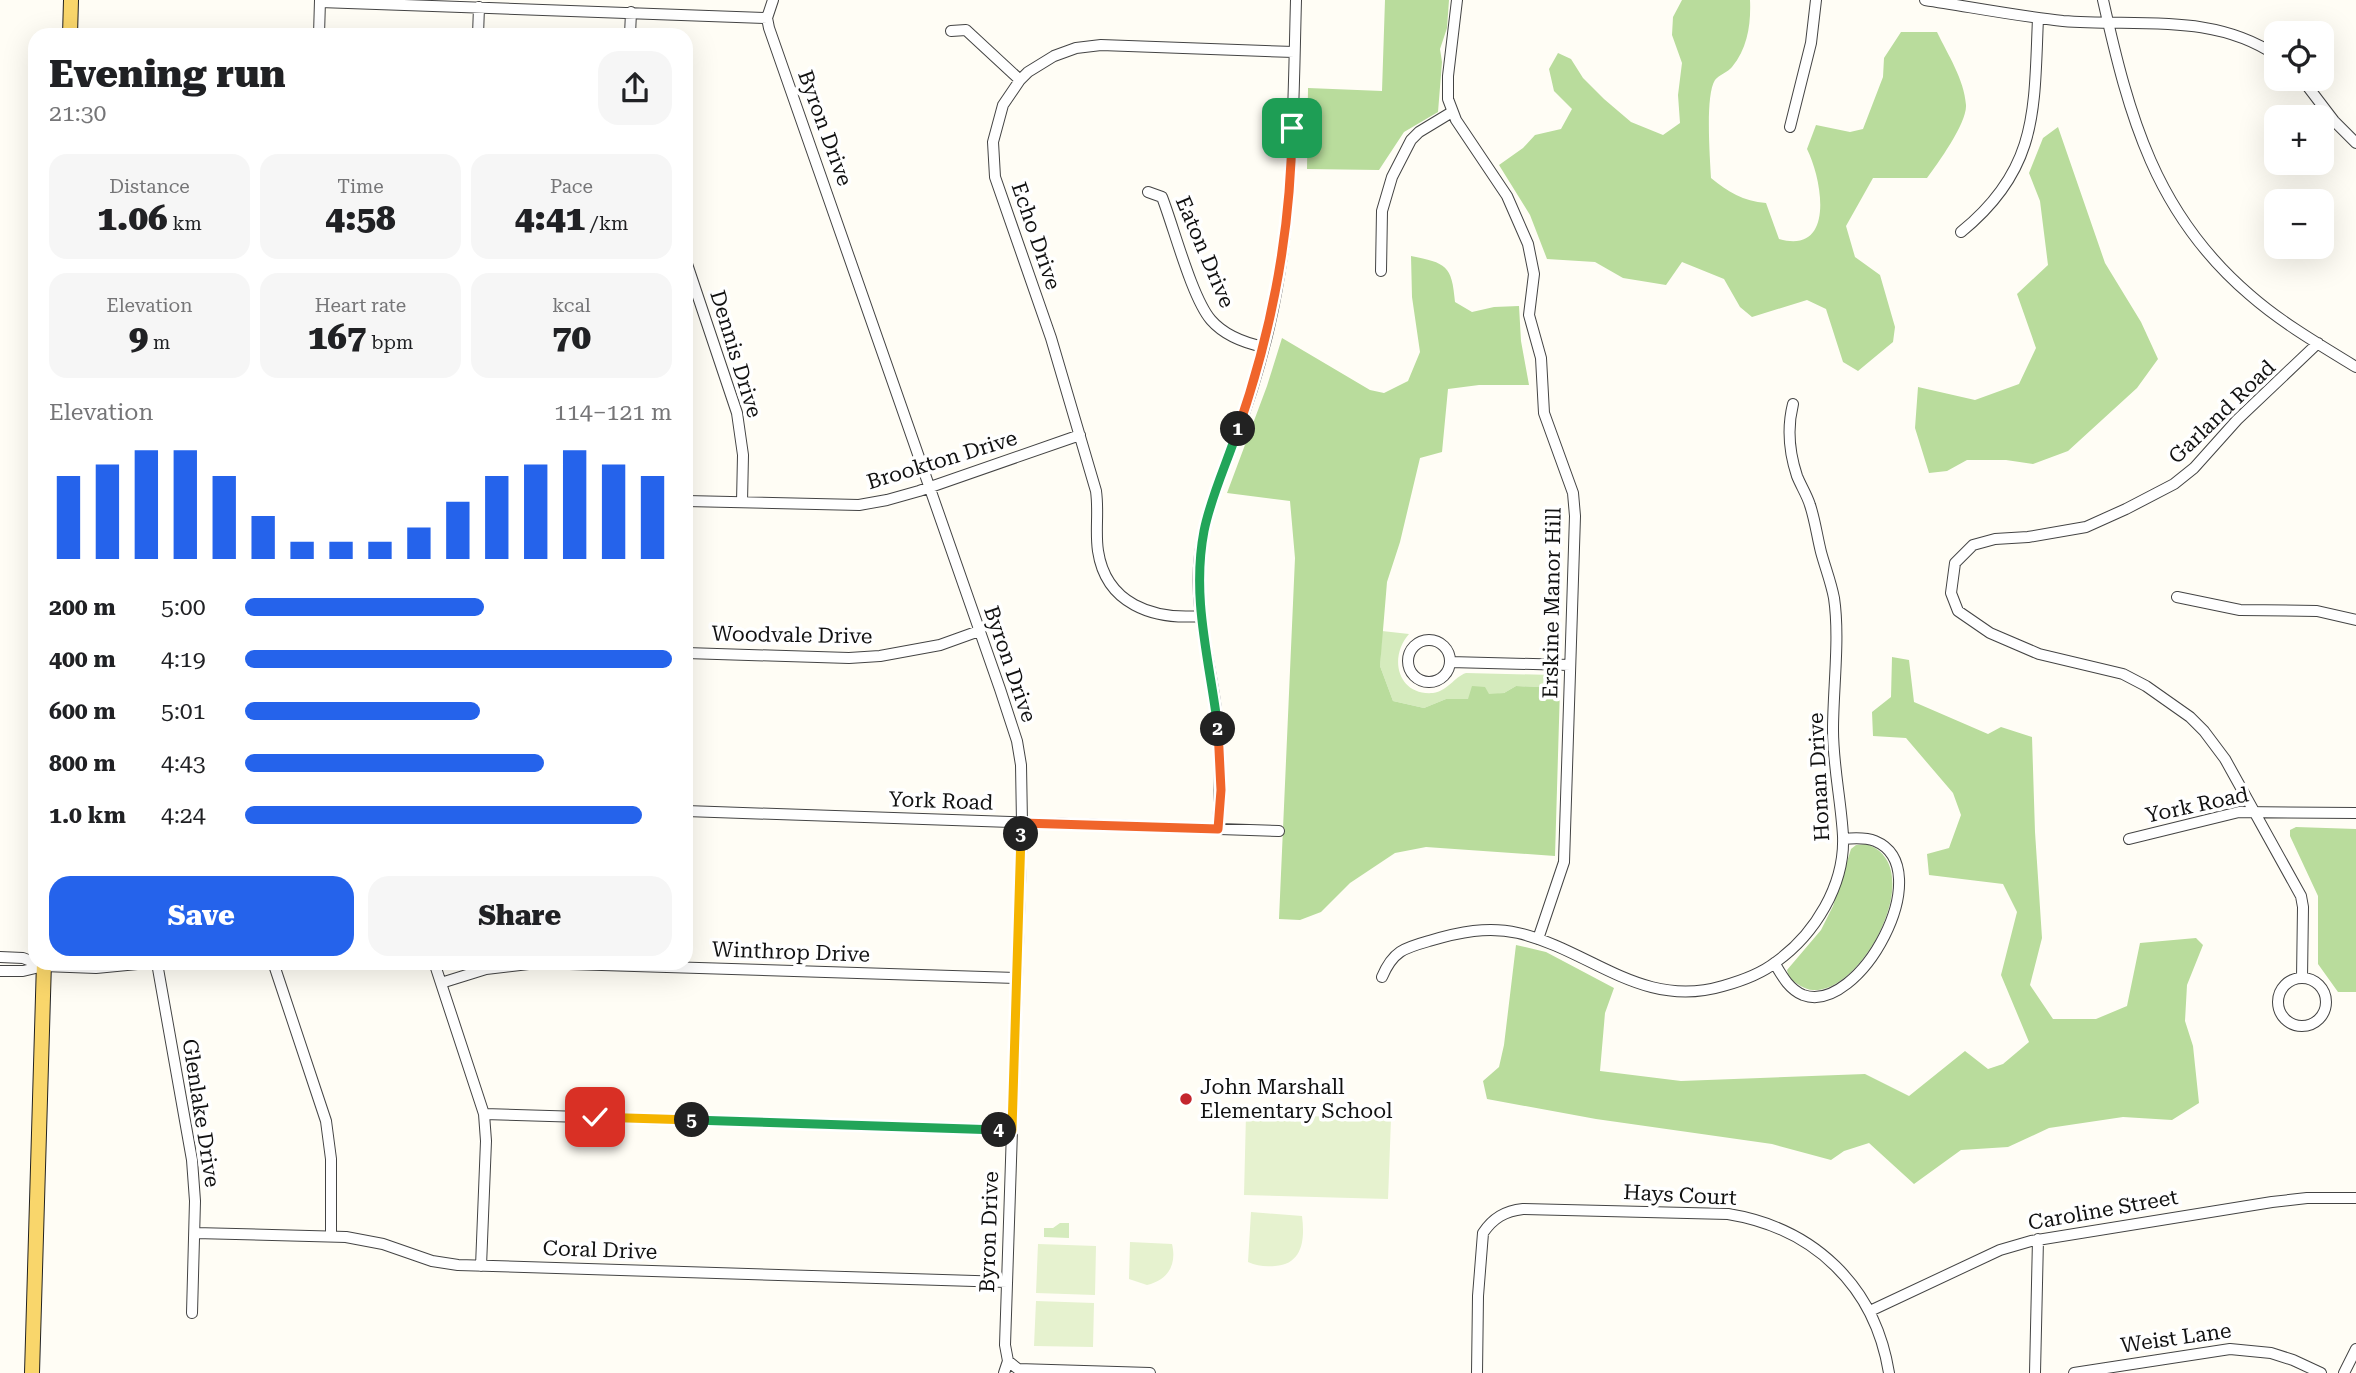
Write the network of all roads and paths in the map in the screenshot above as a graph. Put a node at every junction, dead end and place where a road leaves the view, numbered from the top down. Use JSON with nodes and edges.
{"nodes":[{"id":1,"x":71,"y":0,"type":"edge"},
{"id":2,"x":773,"y":0,"type":"edge"},
{"id":3,"x":1296,"y":0,"type":"edge"},
{"id":4,"x":1457,"y":0,"type":"edge"},
{"id":5,"x":1816,"y":0,"type":"edge"},
{"id":6,"x":1925,"y":0,"type":"edge"},
{"id":7,"x":2103,"y":0,"type":"edge"},
{"id":8,"x":320,"y":1,"type":"edge"},
{"id":9,"x":479,"y":7,"type":"junction"},
{"id":10,"x":631,"y":12,"type":"junction"},
{"id":11,"x":767,"y":18,"type":"junction"},
{"id":12,"x":2038,"y":18,"type":"junction"},
{"id":13,"x":2108,"y":22,"type":"junction"},
{"id":14,"x":70,"y":28,"type":"edge"},
{"id":15,"x":319,"y":28,"type":"edge"},
{"id":16,"x":478,"y":28,"type":"edge"},
{"id":17,"x":630,"y":28,"type":"edge"},
{"id":18,"x":951,"y":31,"type":"dead end"},
{"id":19,"x":2264,"y":48,"type":"edge"},
{"id":20,"x":1294,"y":52,"type":"junction"},
{"id":21,"x":1020,"y":80,"type":"junction"},
{"id":22,"x":2311,"y":91,"type":"edge"},
{"id":23,"x":1452,"y":112,"type":"junction"},
{"id":24,"x":1790,"y":127,"type":"dead end"},
{"id":25,"x":2356,"y":143,"type":"edge"},
{"id":26,"x":1148,"y":191,"type":"dead end"},
{"id":27,"x":1961,"y":232,"type":"dead end"},
{"id":28,"x":1381,"y":271,"type":"dead end"},
{"id":29,"x":693,"y":282,"type":"edge"},
{"id":30,"x":2318,"y":343,"type":"junction"},
{"id":31,"x":1264,"y":347,"type":"junction"},
{"id":32,"x":2356,"y":368,"type":"edge"},
{"id":33,"x":1793,"y":404,"type":"dead end"},
{"id":34,"x":1080,"y":435,"type":"junction"},
{"id":35,"x":929,"y":487,"type":"junction"},
{"id":36,"x":693,"y":500,"type":"edge"},
{"id":37,"x":742,"y":502,"type":"junction"},
{"id":38,"x":2177,"y":597,"type":"dead end"},
{"id":39,"x":1200,"y":616,"type":"junction"},
{"id":40,"x":2356,"y":620,"type":"edge"},
{"id":41,"x":979,"y":631,"type":"junction"},
{"id":42,"x":693,"y":653,"type":"edge"},
{"id":43,"x":1450,"y":662,"type":"dead end"},
{"id":44,"x":1570,"y":665,"type":"junction"},
{"id":45,"x":693,"y":811,"type":"edge"},
{"id":46,"x":2255,"y":812,"type":"junction"},
{"id":47,"x":2356,"y":813,"type":"edge"},
{"id":48,"x":1022,"y":823,"type":"junction"},
{"id":49,"x":1218,"y":829,"type":"junction"},
{"id":50,"x":1279,"y":831,"type":"dead end"},
{"id":51,"x":1843,"y":839,"type":"junction"},
{"id":52,"x":2129,"y":839,"type":"dead end"},
{"id":53,"x":1538,"y":939,"type":"junction"},
{"id":54,"x":0,"y":957,"type":"edge"},
{"id":55,"x":28,"y":959,"type":"edge"},
{"id":56,"x":1775,"y":964,"type":"junction"},
{"id":57,"x":693,"y":968,"type":"edge"},
{"id":58,"x":28,"y":969,"type":"edge"},
{"id":59,"x":44,"y":970,"type":"edge"},
{"id":60,"x":158,"y":970,"type":"edge"},
{"id":61,"x":276,"y":970,"type":"edge"},
{"id":62,"x":437,"y":970,"type":"edge"},
{"id":63,"x":483,"y":970,"type":"edge"},
{"id":64,"x":0,"y":971,"type":"edge"},
{"id":65,"x":1382,"y":976,"type":"dead end"},
{"id":66,"x":1016,"y":978,"type":"junction"},
{"id":67,"x":2302,"y":978,"type":"junction"},
{"id":68,"x":441,"y":983,"type":"junction"},
{"id":69,"x":484,"y":1114,"type":"junction"},
{"id":70,"x":1012,"y":1130,"type":"junction"},
{"id":71,"x":2356,"y":1198,"type":"edge"},
{"id":72,"x":195,"y":1233,"type":"junction"},
{"id":73,"x":331,"y":1236,"type":"junction"},
{"id":74,"x":2038,"y":1239,"type":"junction"},
{"id":75,"x":481,"y":1266,"type":"junction"},
{"id":76,"x":1007,"y":1282,"type":"junction"},
{"id":77,"x":1870,"y":1311,"type":"junction"},
{"id":78,"x":192,"y":1312,"type":"dead end"},
{"id":79,"x":2356,"y":1349,"type":"edge"},
{"id":80,"x":1008,"y":1362,"type":"junction"},
{"id":81,"x":32,"y":1373,"type":"edge"},
{"id":82,"x":1004,"y":1373,"type":"edge"},
{"id":83,"x":1150,"y":1373,"type":"edge"},
{"id":84,"x":1477,"y":1373,"type":"edge"},
{"id":85,"x":1889,"y":1373,"type":"edge"},
{"id":86,"x":2035,"y":1373,"type":"edge"},
{"id":87,"x":2074,"y":1373,"type":"edge"},
{"id":88,"x":2321,"y":1373,"type":"edge"},
{"id":89,"x":2344,"y":1373,"type":"edge"}],
"edges":[{"from":1,"to":14,"type":"main road"},
{"from":2,"to":11,"type":"street"},
{"from":3,"to":20,"type":"street"},
{"from":4,"to":23,"type":"street","name":"Erskine Manor Hill"},
{"from":5,"to":24,"type":"street"},
{"from":6,"to":12,"type":"street"},
{"from":7,"to":13,"type":"street"},
{"from":8,"to":9,"type":"street"},
{"from":8,"to":15,"type":"street"},
{"from":9,"to":10,"type":"street"},
{"from":9,"to":16,"type":"street"},
{"from":10,"to":11,"type":"street"},
{"from":10,"to":17,"type":"street"},
{"from":11,"to":35,"type":"street","name":"Byron Drive"},
{"from":12,"to":13,"type":"street"},
{"from":12,"to":27,"type":"street"},
{"from":13,"to":19,"type":"street"},
{"from":13,"to":30,"type":"street"},
{"from":18,"to":21,"type":"street"},
{"from":20,"to":21,"type":"street","name":"Echo Drive"},
{"from":20,"to":31,"type":"street"},
{"from":21,"to":34,"type":"street","name":"Echo Drive"},
{"from":22,"to":25,"type":"street"},
{"from":23,"to":28,"type":"street"},
{"from":23,"to":44,"type":"street","name":"Erskine Manor Hill"},
{"from":26,"to":31,"type":"street","name":"Eaton Drive"},
{"from":29,"to":37,"type":"street","name":"Dennis Drive"},
{"from":30,"to":32,"type":"street"},
{"from":30,"to":46,"type":"street","name":"Garland Road"},
{"from":31,"to":39,"type":"street"},
{"from":33,"to":51,"type":"street","name":"Honan Drive"},
{"from":34,"to":35,"type":"street","name":"Brookton Drive"},
{"from":34,"to":39,"type":"street","name":"Echo Drive"},
{"from":35,"to":37,"type":"street","name":"Brookton Drive"},
{"from":35,"to":41,"type":"street","name":"Byron Drive"},
{"from":36,"to":37,"type":"street","name":"Brookton Drive"},
{"from":38,"to":40,"type":"street"},
{"from":39,"to":49,"type":"street"},
{"from":41,"to":42,"type":"street","name":"Woodvale Drive"},
{"from":41,"to":48,"type":"street","name":"Byron Drive"},
{"from":43,"to":44,"type":"street"},
{"from":44,"to":53,"type":"street","name":"Erskine Manor Hill"},
{"from":45,"to":48,"type":"street","name":"York Road"},
{"from":46,"to":47,"type":"street","name":"York Road"},
{"from":46,"to":52,"type":"street","name":"York Road"},
{"from":46,"to":67,"type":"street","name":"Garland Road"},
{"from":48,"to":49,"type":"street","name":"York Road"},
{"from":48,"to":66,"type":"street","name":"Byron Drive"},
{"from":49,"to":50,"type":"street","name":"York Road"},
{"from":51,"to":56,"type":"street","name":"Honan Drive"},
{"from":51,"to":56,"type":"street"},
{"from":53,"to":56,"type":"street","name":"Honan Drive"},
{"from":53,"to":65,"type":"street","name":"Honan Drive"},
{"from":54,"to":55,"type":"street"},
{"from":57,"to":66,"type":"street","name":"Winthrop Drive"},
{"from":58,"to":64,"type":"street"},
{"from":59,"to":81,"type":"main road"},
{"from":60,"to":72,"type":"street","name":"Glenlake Drive"},
{"from":61,"to":73,"type":"street"},
{"from":62,"to":68,"type":"street"},
{"from":63,"to":68,"type":"street","name":"Winthrop Drive"},
{"from":66,"to":70,"type":"street","name":"Byron Drive"},
{"from":67,"to":67,"type":"street"},
{"from":68,"to":69,"type":"street"},
{"from":69,"to":70,"type":"street"},
{"from":69,"to":75,"type":"street"},
{"from":70,"to":76,"type":"street","name":"Byron Drive"},
{"from":71,"to":74,"type":"street","name":"Caroline Street"},
{"from":72,"to":73,"type":"street","name":"Coral Drive"},
{"from":72,"to":78,"type":"street","name":"Glenlake Drive"},
{"from":73,"to":75,"type":"street","name":"Coral Drive"},
{"from":74,"to":77,"type":"street","name":"Caroline Street"},
{"from":74,"to":86,"type":"street"},
{"from":75,"to":76,"type":"street","name":"Coral Drive"},
{"from":76,"to":80,"type":"street","name":"Byron Drive"},
{"from":77,"to":84,"type":"street","name":"Hays Court"},
{"from":77,"to":85,"type":"street","name":"Hays Court"},
{"from":79,"to":89,"type":"street"},
{"from":80,"to":82,"type":"street","name":"Byron Drive"},
{"from":80,"to":83,"type":"street"},
{"from":87,"to":88,"type":"street","name":"Weist Lane"}]}
